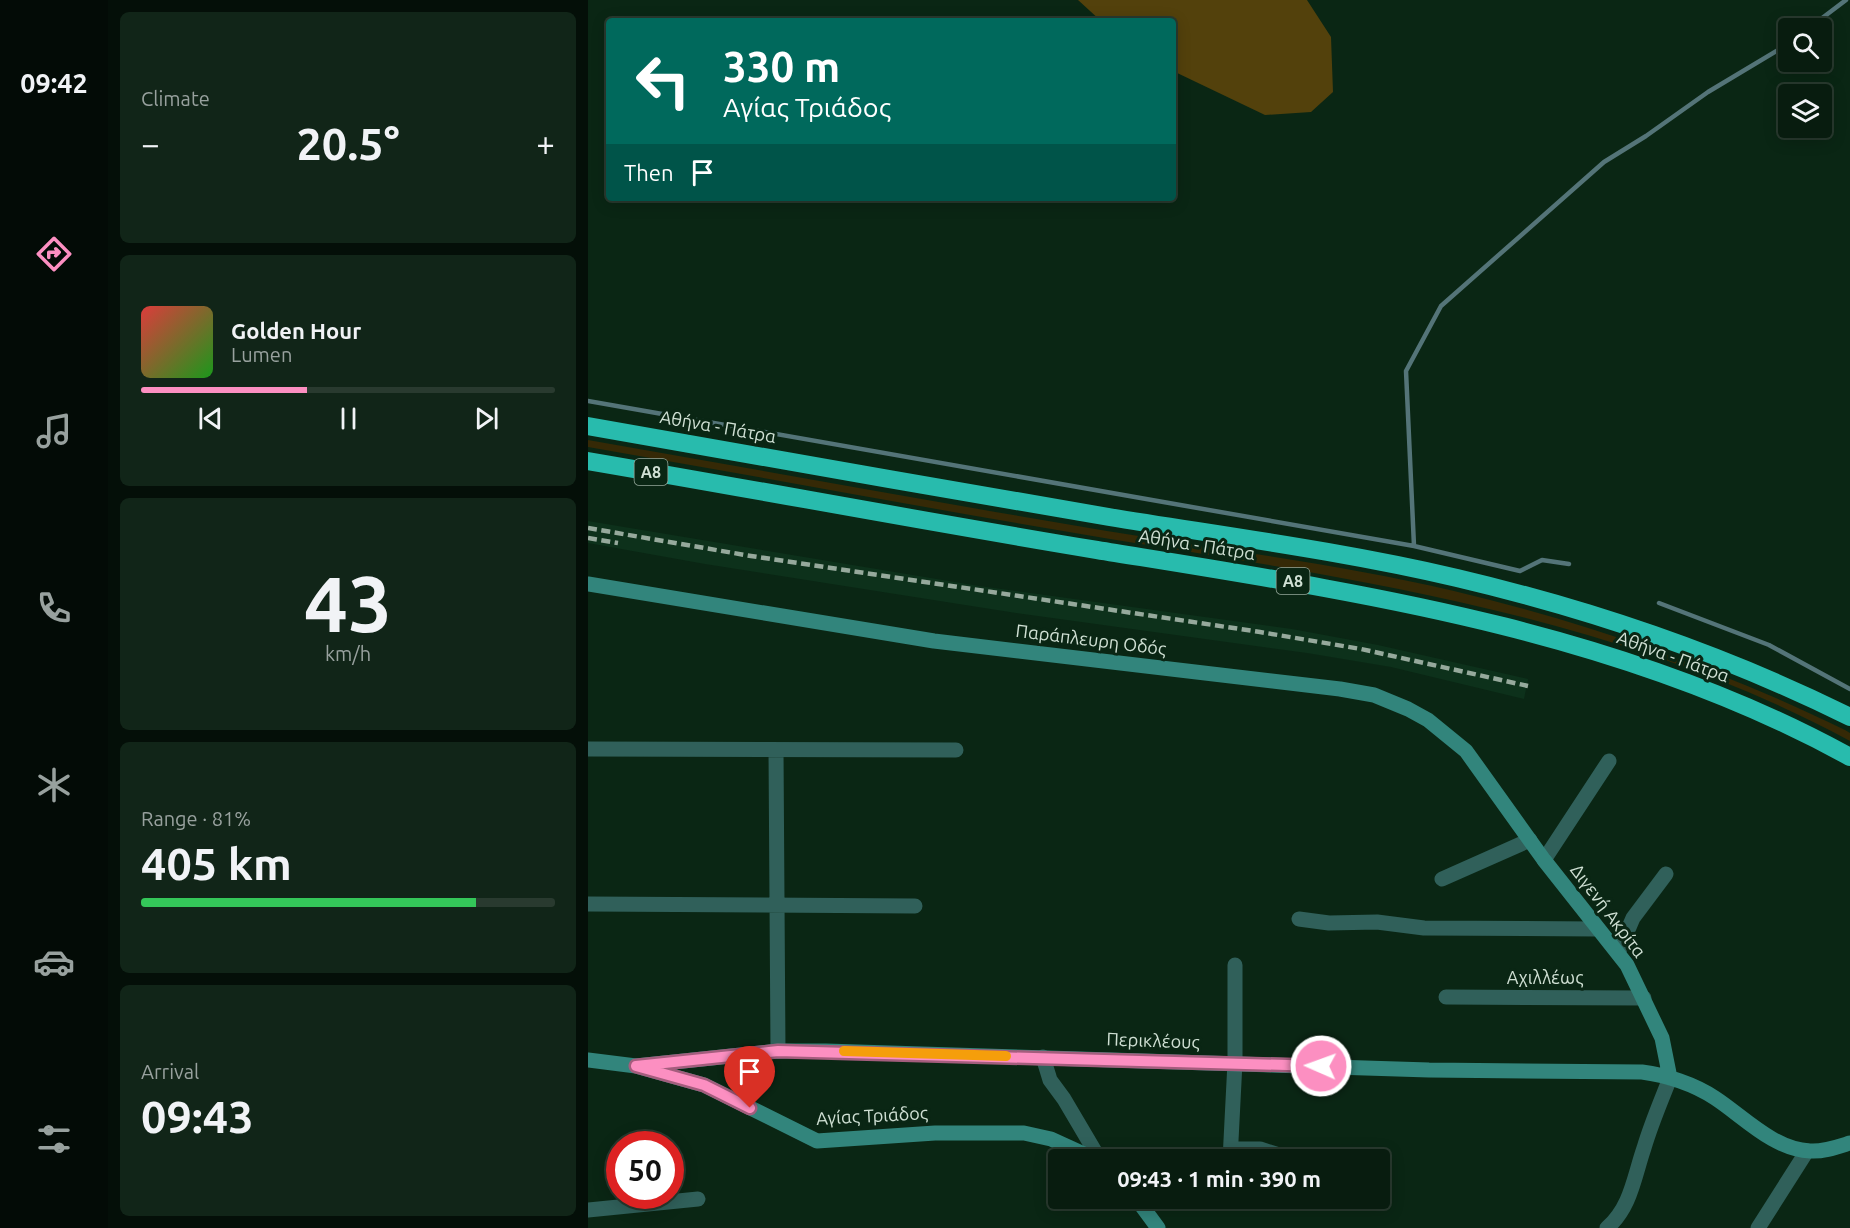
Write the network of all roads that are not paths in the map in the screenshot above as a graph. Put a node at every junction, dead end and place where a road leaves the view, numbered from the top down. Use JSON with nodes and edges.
{"nodes":[{"id":1,"x":588,"y":426,"type":"edge"},
{"id":2,"x":588,"y":461,"type":"edge"},
{"id":3,"x":588,"y":584,"type":"edge"},
{"id":4,"x":1850,"y":717,"type":"edge"},
{"id":5,"x":588,"y":749,"type":"edge"},
{"id":6,"x":776,"y":750,"type":"junction"},
{"id":7,"x":956,"y":750,"type":"dead end"},
{"id":8,"x":1850,"y":756,"type":"edge"},
{"id":9,"x":1609,"y":761,"type":"dead end"},
{"id":10,"x":1530,"y":840,"type":"junction"},
{"id":11,"x":1544,"y":860,"type":"junction"},
{"id":12,"x":1666,"y":874,"type":"dead end"},
{"id":13,"x":1442,"y":879,"type":"dead end"},
{"id":14,"x":588,"y":904,"type":"edge"},
{"id":15,"x":777,"y":905,"type":"junction"},
{"id":16,"x":915,"y":906,"type":"dead end"},
{"id":17,"x":1299,"y":919,"type":"dead end"},
{"id":18,"x":1597,"y":929,"type":"junction"},
{"id":19,"x":1618,"y":953,"type":"junction"},
{"id":20,"x":1235,"y":965,"type":"dead end"},
{"id":21,"x":1446,"y":997,"type":"dead end"},
{"id":22,"x":1644,"y":998,"type":"junction"},
{"id":23,"x":778,"y":1051,"type":"junction"},
{"id":24,"x":1043,"y":1057,"type":"junction"},
{"id":25,"x":588,"y":1060,"type":"edge"},
{"id":26,"x":1235,"y":1062,"type":"junction"},
{"id":27,"x":636,"y":1066,"type":"junction"},
{"id":28,"x":1670,"y":1078,"type":"junction"},
{"id":29,"x":1850,"y":1143,"type":"edge"},
{"id":30,"x":1075,"y":1149,"type":"edge"},
{"id":31,"x":1093,"y":1149,"type":"edge"},
{"id":32,"x":1231,"y":1149,"type":"edge"},
{"id":33,"x":1807,"y":1151,"type":"junction"},
{"id":34,"x":698,"y":1199,"type":"dead end"},
{"id":35,"x":1144,"y":1209,"type":"edge"},
{"id":36,"x":588,"y":1210,"type":"edge"},
{"id":37,"x":1158,"y":1228,"type":"edge"},
{"id":38,"x":1607,"y":1228,"type":"edge"},
{"id":39,"x":1758,"y":1228,"type":"edge"}],
"edges":[{"from":1,"to":4,"type":"highway","name":"Αθήνα - Πάτρα","number":"Α8"},
{"from":2,"to":8,"type":"highway","name":"Αθήνα - Πάτρα","number":"Α8"},
{"from":3,"to":10,"type":"main road","name":"Παράπλευρη Οδός"},
{"from":5,"to":6,"type":"street"},
{"from":6,"to":7,"type":"street"},
{"from":6,"to":15,"type":"street"},
{"from":9,"to":11,"type":"street"},
{"from":10,"to":11,"type":"main road","name":"Διγενή Ακρίτα"},
{"from":10,"to":13,"type":"street"},
{"from":11,"to":18,"type":"main road","name":"Διγενή Ακρίτα"},
{"from":12,"to":19,"type":"street"},
{"from":14,"to":15,"type":"street"},
{"from":15,"to":16,"type":"street"},
{"from":15,"to":23,"type":"street"},
{"from":17,"to":18,"type":"street"},
{"from":18,"to":19,"type":"main road","name":"Διγενή Ακρίτα"},
{"from":19,"to":22,"type":"main road","name":"Διγενή Ακρίτα"},
{"from":20,"to":26,"type":"street"},
{"from":21,"to":22,"type":"street","name":"Αχιλλέως"},
{"from":22,"to":28,"type":"main road","name":"Διγενή Ακρίτα"},
{"from":23,"to":24,"type":"main road","name":"Περικλέους"},
{"from":23,"to":27,"type":"main road","name":"Περικλέους"},
{"from":24,"to":26,"type":"main road","name":"Περικλέους"},
{"from":24,"to":31,"type":"street"},
{"from":25,"to":27,"type":"main road","name":"Αγίας Τριάδος"},
{"from":26,"to":28,"type":"main road","name":"Περικλέους"},
{"from":26,"to":32,"type":"street"},
{"from":27,"to":30,"type":"main road","name":"Αγίας Τριάδος"},
{"from":28,"to":33,"type":"main road"},
{"from":28,"to":38,"type":"street"},
{"from":29,"to":33,"type":"main road"},
{"from":33,"to":39,"type":"street"},
{"from":34,"to":36,"type":"street"},
{"from":35,"to":37,"type":"main road"}]}
